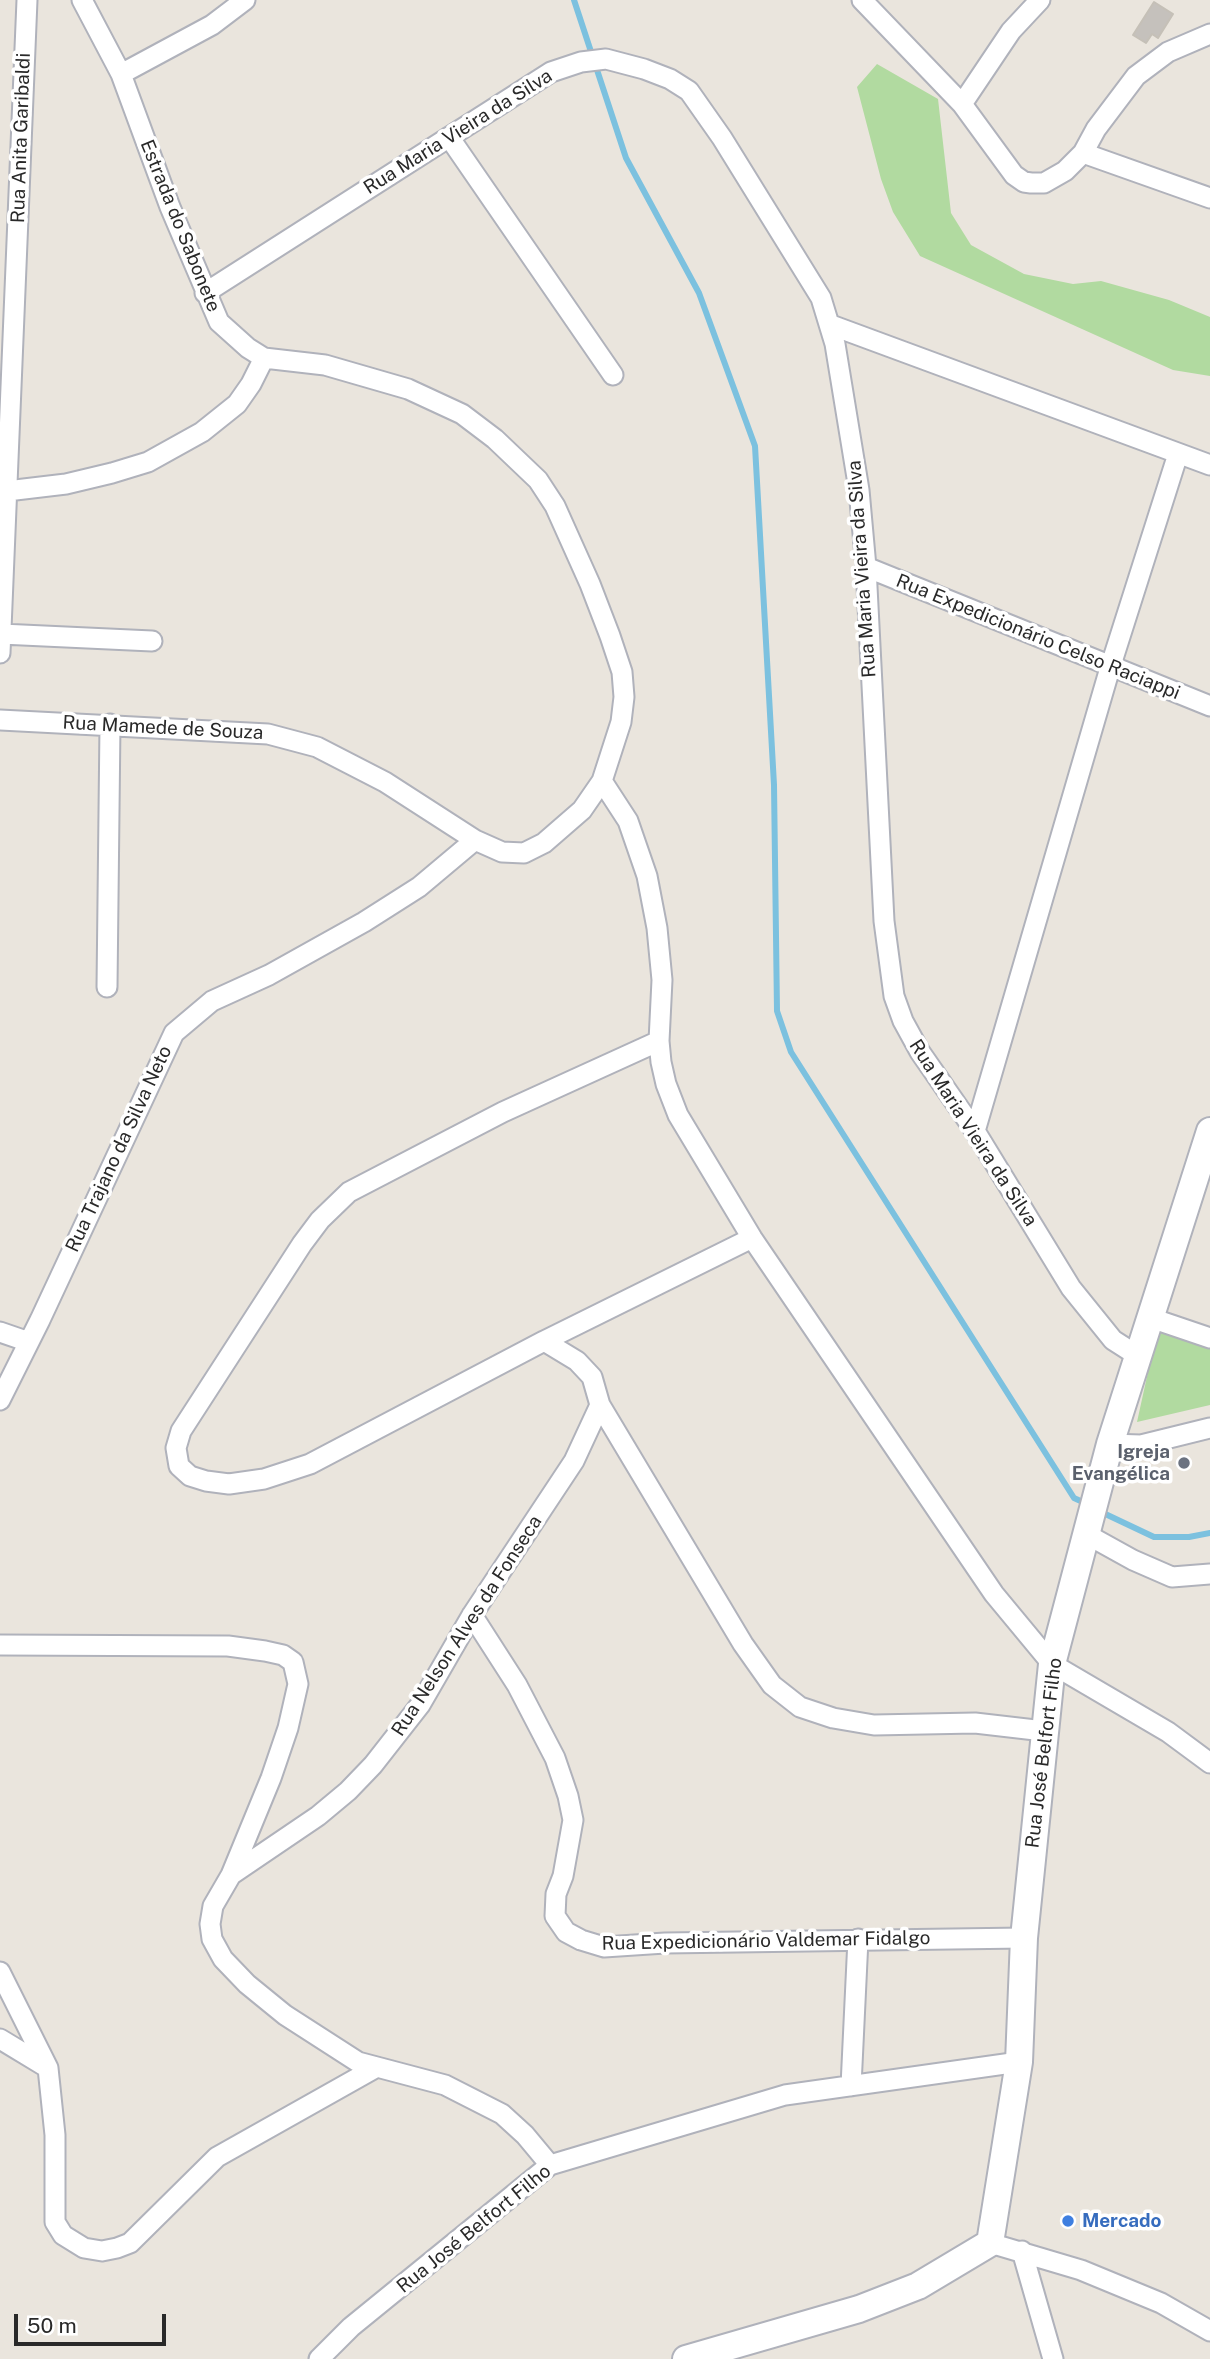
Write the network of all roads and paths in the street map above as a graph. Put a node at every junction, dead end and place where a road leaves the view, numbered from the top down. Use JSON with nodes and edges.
{"nodes":[{"id":1,"x":27,"y":0,"type":"edge"},
{"id":2,"x":82,"y":0,"type":"edge"},
{"id":3,"x":245,"y":0,"type":"edge"},
{"id":4,"x":862,"y":0,"type":"edge"},
{"id":5,"x":1041,"y":0,"type":"edge"},
{"id":6,"x":1210,"y":34,"type":"edge"},
{"id":7,"x":121,"y":74,"type":"junction"},
{"id":8,"x":962,"y":104,"type":"junction"},
{"id":9,"x":449,"y":137,"type":"junction"},
{"id":10,"x":1083,"y":153,"type":"junction"},
{"id":11,"x":1210,"y":198,"type":"edge"},
{"id":12,"x":205,"y":293,"type":"junction"},
{"id":13,"x":831,"y":325,"type":"junction"},
{"id":14,"x":264,"y":358,"type":"junction"},
{"id":15,"x":613,"y":375,"type":"dead end"},
{"id":16,"x":1178,"y":454,"type":"junction"},
{"id":17,"x":1210,"y":465,"type":"edge"},
{"id":18,"x":7,"y":491,"type":"junction"},
{"id":19,"x":866,"y":567,"type":"junction"},
{"id":20,"x":1,"y":635,"type":"edge"},
{"id":21,"x":152,"y":641,"type":"dead end"},
{"id":22,"x":0,"y":653,"type":"edge"},
{"id":23,"x":1110,"y":668,"type":"junction"},
{"id":24,"x":1210,"y":706,"type":"edge"},
{"id":25,"x":0,"y":720,"type":"edge"},
{"id":26,"x":110,"y":724,"type":"junction"},
{"id":27,"x":602,"y":781,"type":"junction"},
{"id":28,"x":475,"y":840,"type":"junction"},
{"id":29,"x":107,"y":987,"type":"dead end"},
{"id":30,"x":659,"y":1041,"type":"junction"},
{"id":31,"x":975,"y":1131,"type":"junction"},
{"id":32,"x":1210,"y":1131,"type":"edge"},
{"id":33,"x":752,"y":1238,"type":"junction"},
{"id":34,"x":1151,"y":1318,"type":"junction"},
{"id":35,"x":0,"y":1332,"type":"edge"},
{"id":36,"x":1210,"y":1338,"type":"edge"},
{"id":37,"x":544,"y":1341,"type":"junction"},
{"id":38,"x":29,"y":1342,"type":"junction"},
{"id":39,"x":1138,"y":1356,"type":"junction"},
{"id":40,"x":0,"y":1401,"type":"edge"},
{"id":41,"x":600,"y":1405,"type":"junction"},
{"id":42,"x":1210,"y":1428,"type":"edge"},
{"id":43,"x":1110,"y":1444,"type":"junction"},
{"id":44,"x":1086,"y":1534,"type":"junction"},
{"id":45,"x":1210,"y":1574,"type":"edge"},
{"id":46,"x":471,"y":1615,"type":"junction"},
{"id":47,"x":1,"y":1650,"type":"edge"},
{"id":48,"x":1052,"y":1664,"type":"junction"},
{"id":49,"x":1044,"y":1731,"type":"junction"},
{"id":50,"x":1210,"y":1763,"type":"edge"},
{"id":51,"x":231,"y":1875,"type":"junction"},
{"id":52,"x":1024,"y":1938,"type":"junction"},
{"id":53,"x":859,"y":1940,"type":"junction"},
{"id":54,"x":0,"y":1972,"type":"edge"},
{"id":55,"x":0,"y":2039,"type":"edge"},
{"id":56,"x":1019,"y":2062,"type":"junction"},
{"id":57,"x":377,"y":2067,"type":"junction"},
{"id":58,"x":48,"y":2068,"type":"junction"},
{"id":59,"x":851,"y":2085,"type":"junction"},
{"id":60,"x":550,"y":2165,"type":"junction"},
{"id":61,"x":990,"y":2244,"type":"junction"},
{"id":62,"x":1022,"y":2251,"type":"junction"},
{"id":63,"x":1210,"y":2331,"type":"edge"},
{"id":64,"x":319,"y":2359,"type":"edge"},
{"id":65,"x":686,"y":2359,"type":"edge"},
{"id":66,"x":1054,"y":2359,"type":"edge"}],
"edges":[{"from":1,"to":18,"type":"street","name":"Rua Anita Garibaldi"},
{"from":2,"to":7,"type":"street","name":"Estrada do Sabonete"},
{"from":3,"to":7,"type":"street"},
{"from":4,"to":8,"type":"street"},
{"from":5,"to":8,"type":"street"},
{"from":6,"to":10,"type":"street"},
{"from":7,"to":12,"type":"street","name":"Estrada do Sabonete"},
{"from":8,"to":10,"type":"street"},
{"from":9,"to":12,"type":"street","name":"Rua Maria Vieira da Silva"},
{"from":9,"to":13,"type":"street","name":"Rua Maria Vieira da Silva"},
{"from":9,"to":15,"type":"street"},
{"from":10,"to":11,"type":"street"},
{"from":12,"to":14,"type":"street","name":"Estrada do Sabonete"},
{"from":13,"to":16,"type":"street"},
{"from":13,"to":19,"type":"street","name":"Rua Maria Vieira da Silva"},
{"from":14,"to":18,"type":"street"},
{"from":14,"to":27,"type":"street"},
{"from":16,"to":17,"type":"street"},
{"from":16,"to":23,"type":"street"},
{"from":18,"to":20,"type":"street","name":"Rua Anita Garibaldi"},
{"from":19,"to":23,"type":"street","name":"Rua Expedicionário Celso Raciappi"},
{"from":19,"to":31,"type":"street","name":"Rua Maria Vieira da Silva"},
{"from":20,"to":21,"type":"street"},
{"from":20,"to":22,"type":"street","name":"Rua Anita Garibaldi"},
{"from":23,"to":24,"type":"street","name":"Rua Expedicionário Celso Raciappi"},
{"from":23,"to":31,"type":"street"},
{"from":25,"to":26,"type":"street","name":"Rua Mamede de Souza"},
{"from":26,"to":28,"type":"street","name":"Rua Mamede de Souza"},
{"from":26,"to":29,"type":"street"},
{"from":27,"to":28,"type":"street","name":"Rua Mamede de Souza"},
{"from":27,"to":30,"type":"street"},
{"from":28,"to":38,"type":"street","name":"Rua Trajano da Silva Neto"},
{"from":30,"to":33,"type":"street"},
{"from":30,"to":37,"type":"street"},
{"from":31,"to":39,"type":"street","name":"Rua Maria Vieira da Silva"},
{"from":32,"to":34,"type":"street","name":"Rua José Belfort Filho"},
{"from":33,"to":37,"type":"street"},
{"from":33,"to":48,"type":"street"},
{"from":34,"to":36,"type":"street"},
{"from":34,"to":39,"type":"street","name":"Rua José Belfort Filho"},
{"from":35,"to":38,"type":"street"},
{"from":37,"to":41,"type":"street"},
{"from":38,"to":40,"type":"street","name":"Rua Trajano da Silva Neto"},
{"from":39,"to":43,"type":"street","name":"Rua José Belfort Filho"},
{"from":41,"to":46,"type":"street","name":"Rua Nelson Alves da Fonseca"},
{"from":41,"to":49,"type":"street"},
{"from":42,"to":43,"type":"street"},
{"from":43,"to":44,"type":"street","name":"Rua José Belfort Filho"},
{"from":44,"to":45,"type":"street"},
{"from":44,"to":48,"type":"street","name":"Rua José Belfort Filho"},
{"from":46,"to":51,"type":"street","name":"Rua Nelson Alves da Fonseca"},
{"from":46,"to":53,"type":"street","name":"Rua Expedicionário Valdemar Fidalgo"},
{"from":47,"to":51,"type":"street","name":"Rua Nelson Alves da Fonseca"},
{"from":48,"to":49,"type":"street","name":"Rua José Belfort Filho"},
{"from":48,"to":50,"type":"street"},
{"from":49,"to":52,"type":"street","name":"Rua José Belfort Filho"},
{"from":51,"to":57,"type":"street","name":"Rua Nelson Alves da Fonseca"},
{"from":52,"to":53,"type":"street","name":"Rua Expedicionário Valdemar Fidalgo"},
{"from":52,"to":56,"type":"street","name":"Rua José Belfort Filho"},
{"from":53,"to":59,"type":"street"},
{"from":54,"to":58,"type":"street"},
{"from":55,"to":58,"type":"street"},
{"from":56,"to":59,"type":"street","name":"Rua José Belfort Filho"},
{"from":56,"to":61,"type":"street","name":"Rua José Belfort Filho"},
{"from":57,"to":58,"type":"street"},
{"from":57,"to":60,"type":"street","name":"Rua Nelson Alves da Fonseca"},
{"from":59,"to":60,"type":"street","name":"Rua José Belfort Filho"},
{"from":60,"to":64,"type":"street","name":"Rua José Belfort Filho"},
{"from":61,"to":62,"type":"street"},
{"from":61,"to":65,"type":"street"},
{"from":62,"to":63,"type":"street"},
{"from":62,"to":66,"type":"street"}]}
